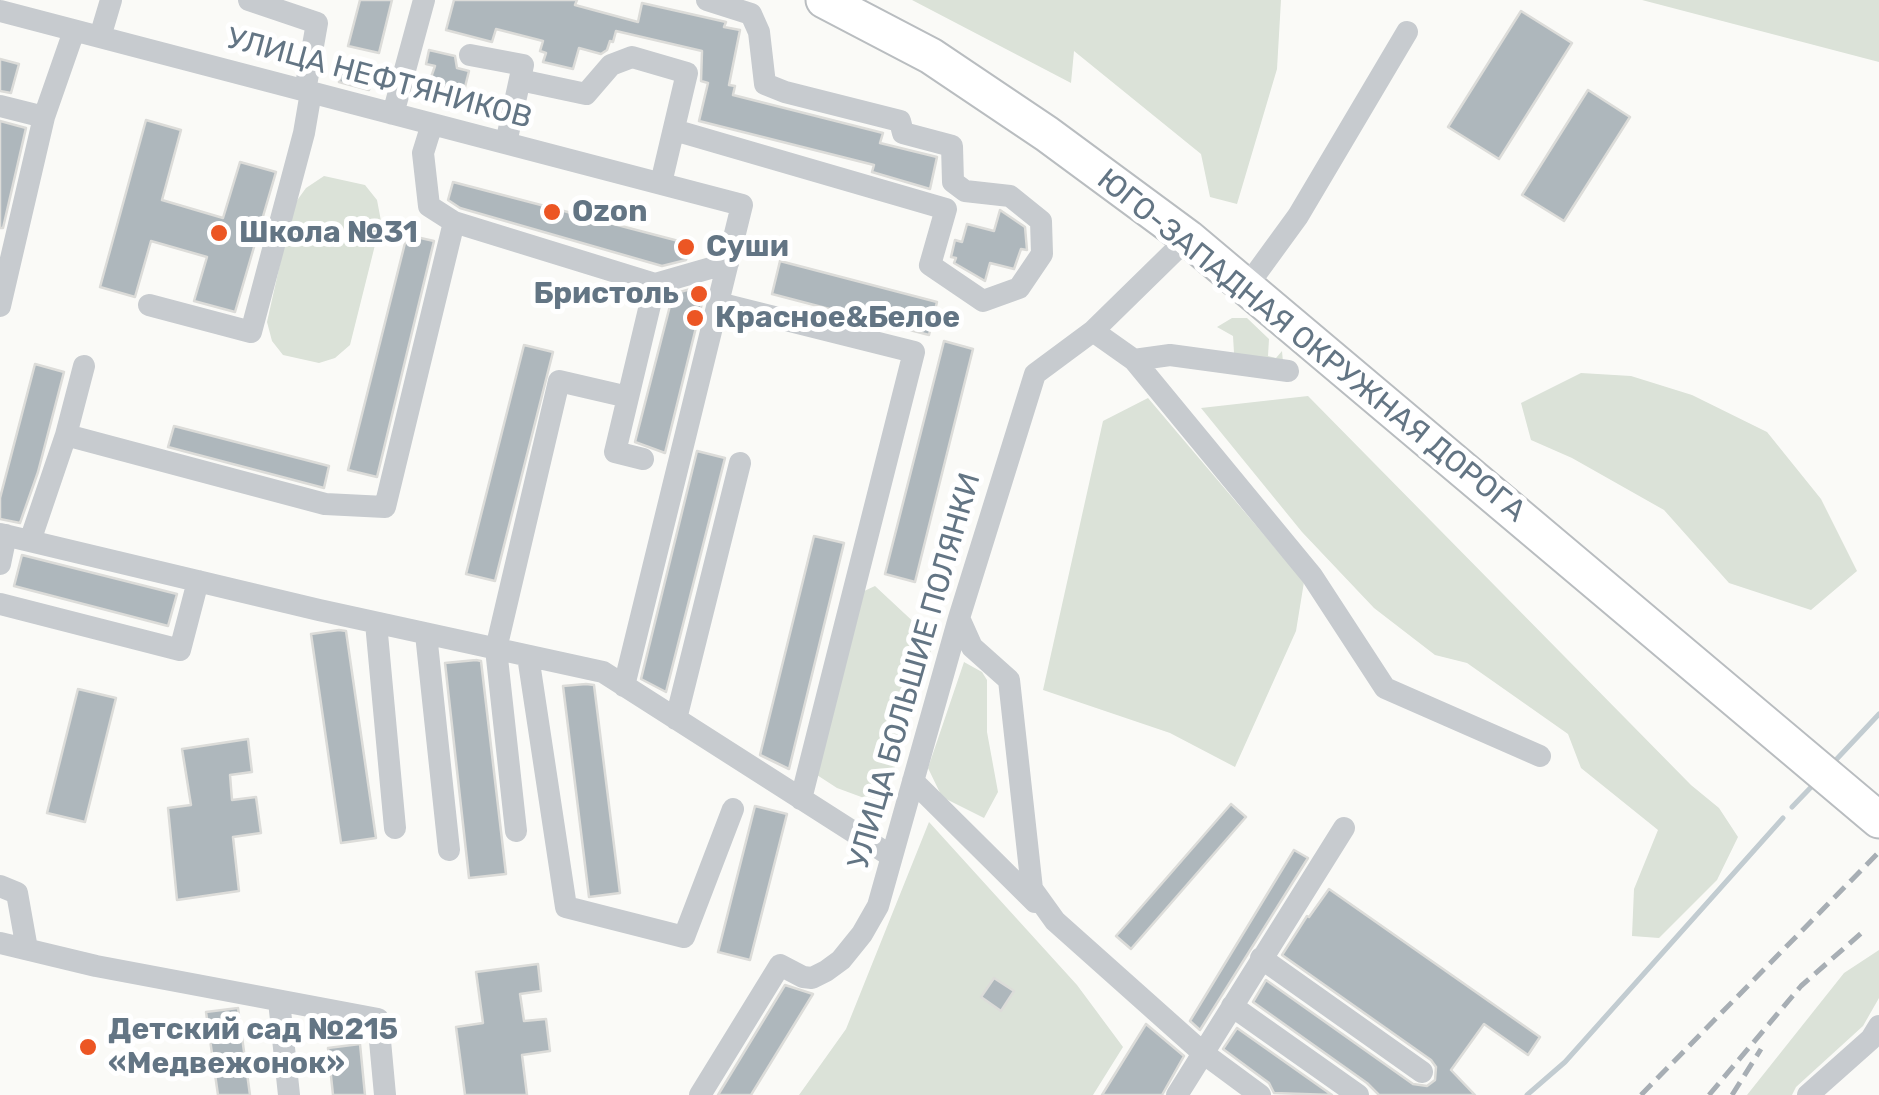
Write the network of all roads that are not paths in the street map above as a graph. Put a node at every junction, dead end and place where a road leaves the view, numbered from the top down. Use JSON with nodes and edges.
{"nodes":[{"id":1,"x":110,"y":0,"type":"edge"},
{"id":2,"x":249,"y":0,"type":"edge"},
{"id":3,"x":424,"y":0,"type":"edge"},
{"id":4,"x":706,"y":0,"type":"edge"},
{"id":5,"x":824,"y":0,"type":"edge"},
{"id":6,"x":0,"y":12,"type":"edge"},
{"id":7,"x":74,"y":31,"type":"junction"},
{"id":8,"x":1408,"y":32,"type":"dead end"},
{"id":9,"x":100,"y":38,"type":"junction"},
{"id":10,"x":470,"y":55,"type":"dead end"},
{"id":11,"x":520,"y":80,"type":"junction"},
{"id":12,"x":308,"y":92,"type":"junction"},
{"id":13,"x":0,"y":106,"type":"edge"},
{"id":14,"x":393,"y":114,"type":"junction"},
{"id":15,"x":44,"y":118,"type":"junction"},
{"id":16,"x":432,"y":124,"type":"junction"},
{"id":17,"x":674,"y":130,"type":"junction"},
{"id":18,"x":506,"y":143,"type":"junction"},
{"id":19,"x":660,"y":183,"type":"junction"},
{"id":20,"x":965,"y":191,"type":"junction"},
{"id":21,"x":946,"y":210,"type":"junction"},
{"id":22,"x":454,"y":222,"type":"junction"},
{"id":23,"x":1188,"y":238,"type":"junction"},
{"id":24,"x":728,"y":263,"type":"junction"},
{"id":25,"x":655,"y":284,"type":"junction"},
{"id":26,"x":1247,"y":286,"type":"junction"},
{"id":27,"x":718,"y":304,"type":"junction"},
{"id":28,"x":149,"y":305,"type":"dead end"},
{"id":29,"x":0,"y":306,"type":"edge"},
{"id":30,"x":1093,"y":331,"type":"junction"},
{"id":31,"x":1134,"y":360,"type":"junction"},
{"id":32,"x":84,"y":366,"type":"dead end"},
{"id":33,"x":1288,"y":370,"type":"dead end"},
{"id":34,"x":628,"y":397,"type":"junction"},
{"id":35,"x":66,"y":435,"type":"junction"},
{"id":36,"x":643,"y":458,"type":"dead end"},
{"id":37,"x":740,"y":462,"type":"dead end"},
{"id":38,"x":12,"y":536,"type":"edge"},
{"id":39,"x":0,"y":564,"type":"edge"},
{"id":40,"x":198,"y":581,"type":"junction"},
{"id":41,"x":0,"y":604,"type":"edge"},
{"id":42,"x":959,"y":618,"type":"junction"},
{"id":43,"x":376,"y":622,"type":"junction"},
{"id":44,"x":426,"y":634,"type":"junction"},
{"id":45,"x":496,"y":649,"type":"junction"},
{"id":46,"x":528,"y":656,"type":"junction"},
{"id":47,"x":624,"y":686,"type":"junction"},
{"id":48,"x":676,"y":719,"type":"junction"},
{"id":49,"x":1540,"y":756,"type":"dead end"},
{"id":50,"x":912,"y":781,"type":"junction"},
{"id":51,"x":801,"y":798,"type":"junction"},
{"id":52,"x":733,"y":809,"type":"dead end"},
{"id":53,"x":1879,"y":820,"type":"edge"},
{"id":54,"x":395,"y":828,"type":"dead end"},
{"id":55,"x":1344,"y":828,"type":"dead end"},
{"id":56,"x":516,"y":831,"type":"dead end"},
{"id":57,"x":449,"y":850,"type":"dead end"},
{"id":58,"x":892,"y":856,"type":"junction"},
{"id":59,"x":0,"y":886,"type":"edge"},
{"id":60,"x":1054,"y":921,"type":"junction"},
{"id":61,"x":0,"y":943,"type":"edge"},
{"id":62,"x":26,"y":950,"type":"junction"},
{"id":63,"x":1261,"y":958,"type":"junction"},
{"id":64,"x":279,"y":1000,"type":"junction"},
{"id":65,"x":1232,"y":1006,"type":"junction"},
{"id":66,"x":1876,"y":1037,"type":"edge"},
{"id":67,"x":1203,"y":1054,"type":"junction"},
{"id":68,"x":1422,"y":1072,"type":"dead end"},
{"id":69,"x":289,"y":1095,"type":"edge"},
{"id":70,"x":385,"y":1095,"type":"edge"},
{"id":71,"x":700,"y":1095,"type":"edge"},
{"id":72,"x":1177,"y":1095,"type":"edge"},
{"id":73,"x":1260,"y":1095,"type":"edge"},
{"id":74,"x":1358,"y":1095,"type":"edge"},
{"id":75,"x":1808,"y":1095,"type":"edge"}],
"edges":[{"from":1,"to":9,"type":"street"},
{"from":2,"to":12,"type":"street"},
{"from":3,"to":14,"type":"street"},
{"from":4,"to":20,"type":"street"},
{"from":5,"to":23,"type":"highway","name":"ЮГО-ЗАПАДНАЯ ОКРУЖНАЯ ДОРОГА"},
{"from":6,"to":7,"type":"street","name":"УЛИЦА НЕФТЯНИКОВ"},
{"from":7,"to":9,"type":"street","name":"УЛИЦА НЕФТЯНИКОВ"},
{"from":7,"to":15,"type":"street"},
{"from":8,"to":26,"type":"street"},
{"from":9,"to":12,"type":"street","name":"УЛИЦА НЕФТЯНИКОВ"},
{"from":10,"to":11,"type":"street"},
{"from":11,"to":17,"type":"street"},
{"from":11,"to":18,"type":"street"},
{"from":12,"to":14,"type":"street","name":"УЛИЦА НЕФТЯНИКОВ"},
{"from":12,"to":28,"type":"street"},
{"from":13,"to":15,"type":"street"},
{"from":14,"to":16,"type":"street","name":"УЛИЦА НЕФТЯНИКОВ"},
{"from":15,"to":29,"type":"street"},
{"from":16,"to":18,"type":"street","name":"УЛИЦА НЕФТЯНИКОВ"},
{"from":16,"to":22,"type":"street"},
{"from":17,"to":19,"type":"street"},
{"from":17,"to":21,"type":"street"},
{"from":18,"to":19,"type":"street","name":"УЛИЦА НЕФТЯНИКОВ"},
{"from":19,"to":24,"type":"street","name":"УЛИЦА НЕФТЯНИКОВ"},
{"from":20,"to":21,"type":"street"},
{"from":20,"to":21,"type":"street"},
{"from":22,"to":25,"type":"street"},
{"from":22,"to":35,"type":"street"},
{"from":23,"to":26,"type":"highway","name":"ЮГО-ЗАПАДНАЯ ОКРУЖНАЯ ДОРОГА"},
{"from":23,"to":30,"type":"street","name":"УЛИЦА БОЛЬШИЕ ПОЛЯНКИ"},
{"from":24,"to":25,"type":"street"},
{"from":24,"to":27,"type":"street"},
{"from":25,"to":34,"type":"street"},
{"from":26,"to":53,"type":"highway","name":"ЮГО-ЗАПАДНАЯ ОКРУЖНАЯ ДОРОГА"},
{"from":27,"to":47,"type":"street"},
{"from":27,"to":51,"type":"street"},
{"from":30,"to":31,"type":"street"},
{"from":30,"to":42,"type":"street","name":"УЛИЦА БОЛЬШИЕ ПОЛЯНКИ"},
{"from":31,"to":33,"type":"street"},
{"from":31,"to":49,"type":"street"},
{"from":32,"to":35,"type":"street"},
{"from":34,"to":36,"type":"street"},
{"from":34,"to":45,"type":"street"},
{"from":35,"to":38,"type":"street"},
{"from":37,"to":48,"type":"street"},
{"from":38,"to":39,"type":"street"},
{"from":38,"to":40,"type":"street"},
{"from":40,"to":41,"type":"street"},
{"from":40,"to":43,"type":"street"},
{"from":42,"to":50,"type":"street","name":"УЛИЦА БОЛЬШИЕ ПОЛЯНКИ"},
{"from":42,"to":60,"type":"street"},
{"from":43,"to":44,"type":"street"},
{"from":43,"to":54,"type":"street"},
{"from":44,"to":45,"type":"street"},
{"from":44,"to":57,"type":"street"},
{"from":45,"to":46,"type":"street"},
{"from":45,"to":56,"type":"street"},
{"from":46,"to":47,"type":"street"},
{"from":46,"to":52,"type":"street"},
{"from":47,"to":48,"type":"street"},
{"from":48,"to":51,"type":"street"},
{"from":50,"to":58,"type":"street","name":"УЛИЦА БОЛЬШИЕ ПОЛЯНКИ"},
{"from":50,"to":60,"type":"street"},
{"from":51,"to":58,"type":"street"},
{"from":55,"to":63,"type":"street"},
{"from":58,"to":71,"type":"street","name":"УЛИЦА БОЛЬШИЕ ПОЛЯНКИ"},
{"from":59,"to":62,"type":"street"},
{"from":60,"to":67,"type":"street"},
{"from":61,"to":62,"type":"street"},
{"from":62,"to":64,"type":"street"},
{"from":63,"to":65,"type":"street"},
{"from":63,"to":68,"type":"street"},
{"from":64,"to":69,"type":"street"},
{"from":64,"to":70,"type":"street"},
{"from":65,"to":67,"type":"street"},
{"from":65,"to":74,"type":"street"},
{"from":66,"to":75,"type":"street"},
{"from":67,"to":72,"type":"street"},
{"from":67,"to":73,"type":"street"}]}
